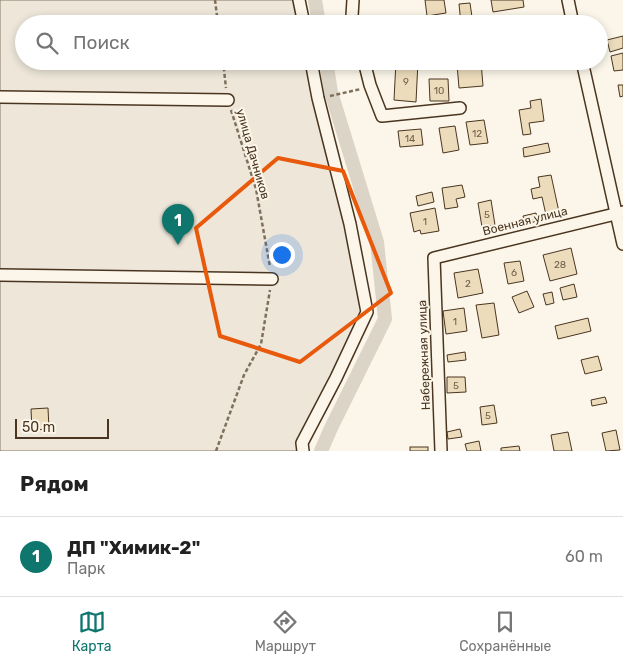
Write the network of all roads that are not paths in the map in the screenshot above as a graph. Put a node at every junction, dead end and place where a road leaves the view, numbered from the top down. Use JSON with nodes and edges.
{"nodes":[{"id":1,"x":299,"y":0,"type":"edge"},
{"id":2,"x":353,"y":0,"type":"edge"},
{"id":3,"x":568,"y":0,"type":"edge"},
{"id":4,"x":302,"y":15,"type":"edge"},
{"id":5,"x":352,"y":15,"type":"edge"},
{"id":6,"x":571,"y":15,"type":"edge"},
{"id":7,"x":313,"y":70,"type":"edge"},
{"id":8,"x":366,"y":70,"type":"edge"},
{"id":9,"x":584,"y":70,"type":"edge"},
{"id":10,"x":0,"y":97,"type":"edge"},
{"id":11,"x":228,"y":100,"type":"road end"},
{"id":12,"x":460,"y":108,"type":"dead end"},
{"id":13,"x":619,"y":212,"type":"edge"},
{"id":14,"x":623,"y":244,"type":"edge"},
{"id":15,"x":434,"y":258,"type":"joint"},
{"id":16,"x":0,"y":275,"type":"edge"},
{"id":17,"x":272,"y":279,"type":"road end"},
{"id":18,"x":304,"y":451,"type":"edge"},
{"id":19,"x":441,"y":451,"type":"edge"}],
"edges":[{"from":1,"to":4,"type":"street"},
{"from":2,"to":5,"type":"street"},
{"from":3,"to":6,"type":"street"},
{"from":7,"to":18,"type":"street"},
{"from":8,"to":12,"type":"street"},
{"from":9,"to":13,"type":"street"},
{"from":10,"to":11,"type":"street"},
{"from":13,"to":14,"type":"street"},
{"from":13,"to":15,"type":"street","name":"Военная улица"},
{"from":15,"to":19,"type":"street","name":"Набережная улица"},
{"from":16,"to":17,"type":"street"}]}
